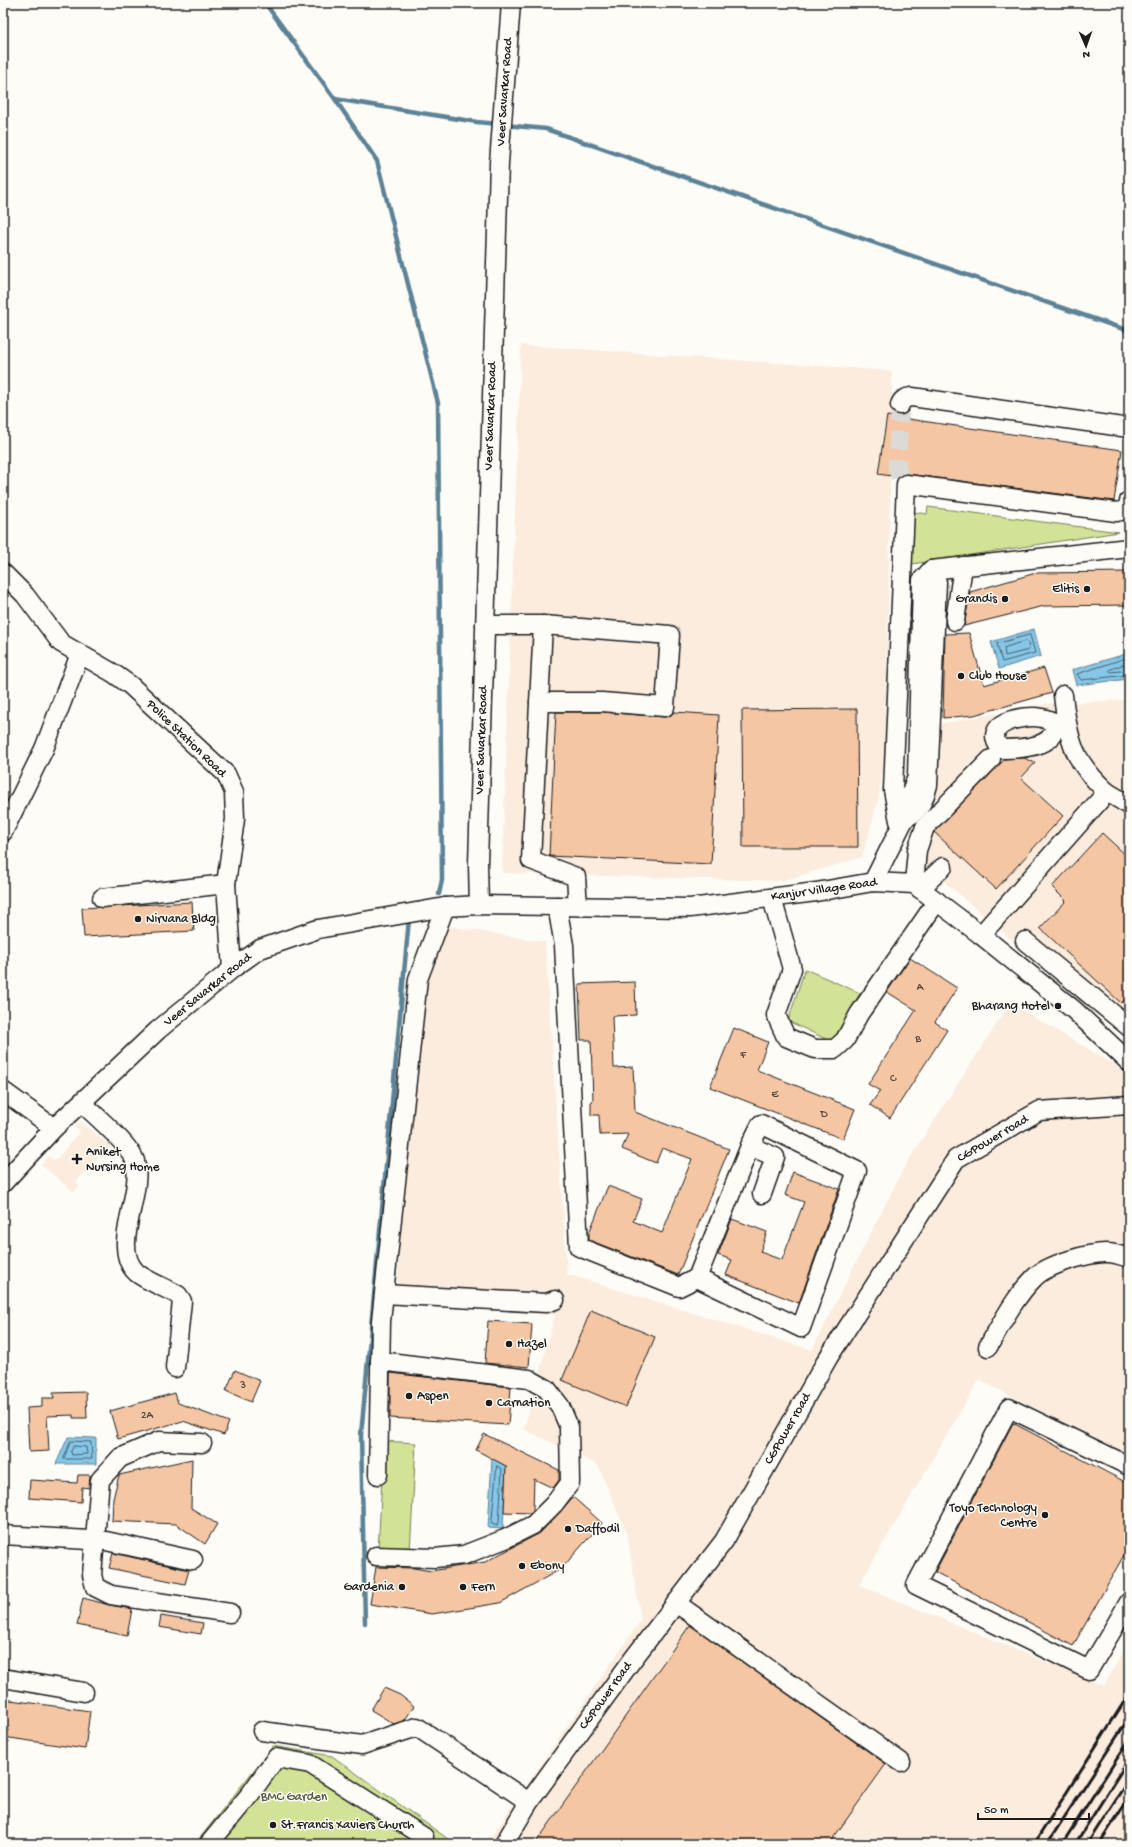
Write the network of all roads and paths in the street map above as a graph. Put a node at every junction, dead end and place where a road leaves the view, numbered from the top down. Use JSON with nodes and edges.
{"nodes":[{"id":1,"x":511,"y":3,"type":"edge"},
{"id":2,"x":900,"y":405,"type":"dead end"},
{"id":3,"x":1129,"y":428,"type":"edge"},
{"id":4,"x":1129,"y":501,"type":"edge"},
{"id":5,"x":1129,"y":548,"type":"edge"},
{"id":6,"x":963,"y":566,"type":"junction"},
{"id":7,"x":3,"y":573,"type":"edge"},
{"id":8,"x":955,"y":621,"type":"dead end"},
{"id":9,"x":485,"y":625,"type":"junction"},
{"id":10,"x":543,"y":626,"type":"junction"},
{"id":11,"x":80,"y":654,"type":"junction"},
{"id":12,"x":1063,"y":696,"type":"dead end"},
{"id":13,"x":539,"y":702,"type":"junction"},
{"id":14,"x":991,"y":759,"type":"dead end"},
{"id":15,"x":1107,"y":792,"type":"junction"},
{"id":16,"x":1129,"y":805,"type":"edge"},
{"id":17,"x":903,"y":823,"type":"junction"},
{"id":18,"x":3,"y":832,"type":"edge"},
{"id":19,"x":946,"y":870,"type":"dead end"},
{"id":20,"x":873,"y":882,"type":"junction"},
{"id":21,"x":226,"y":884,"type":"junction"},
{"id":22,"x":924,"y":892,"type":"junction"},
{"id":23,"x":102,"y":898,"type":"dead end"},
{"id":24,"x":772,"y":898,"type":"junction"},
{"id":25,"x":479,"y":899,"type":"junction"},
{"id":26,"x":557,"y":906,"type":"junction"},
{"id":27,"x":578,"y":906,"type":"junction"},
{"id":28,"x":445,"y":907,"type":"junction"},
{"id":29,"x":981,"y":935,"type":"junction"},
{"id":30,"x":1025,"y":941,"type":"dead end"},
{"id":31,"x":232,"y":969,"type":"junction"},
{"id":32,"x":1129,"y":1027,"type":"edge"},
{"id":33,"x":1129,"y":1062,"type":"edge"},
{"id":34,"x":3,"y":1091,"type":"edge"},
{"id":35,"x":82,"y":1103,"type":"junction"},
{"id":36,"x":1129,"y":1105,"type":"edge"},
{"id":37,"x":54,"y":1128,"type":"junction"},
{"id":38,"x":750,"y":1146,"type":"junction"},
{"id":39,"x":3,"y":1183,"type":"edge"},
{"id":40,"x":762,"y":1194,"type":"dead end"},
{"id":41,"x":1129,"y":1258,"type":"edge"},
{"id":42,"x":697,"y":1278,"type":"junction"},
{"id":43,"x":384,"y":1294,"type":"junction"},
{"id":44,"x":555,"y":1300,"type":"dead end"},
{"id":45,"x":988,"y":1347,"type":"dead end"},
{"id":46,"x":380,"y":1360,"type":"junction"},
{"id":47,"x":175,"y":1368,"type":"dead end"},
{"id":48,"x":202,"y":1443,"type":"dead end"},
{"id":49,"x":1129,"y":1466,"type":"edge"},
{"id":50,"x":378,"y":1475,"type":"dead end"},
{"id":51,"x":3,"y":1535,"type":"edge"},
{"id":52,"x":101,"y":1540,"type":"junction"},
{"id":53,"x":376,"y":1556,"type":"dead end"},
{"id":54,"x":193,"y":1560,"type":"dead end"},
{"id":55,"x":1129,"y":1602,"type":"edge"},
{"id":56,"x":676,"y":1603,"type":"junction"},
{"id":57,"x":230,"y":1613,"type":"dead end"},
{"id":58,"x":3,"y":1678,"type":"edge"},
{"id":59,"x":84,"y":1692,"type":"dead end"},
{"id":60,"x":262,"y":1731,"type":"dead end"},
{"id":61,"x":901,"y":1762,"type":"dead end"},
{"id":62,"x":529,"y":1802,"type":"junction"},
{"id":63,"x":424,"y":1837,"type":"dead end"},
{"id":64,"x":209,"y":1844,"type":"edge"},
{"id":65,"x":504,"y":1844,"type":"edge"}],
"edges":[{"from":1,"to":9,"type":"street","name":"Veer Savarkar Road"},
{"from":2,"to":3,"type":"street"},
{"from":4,"to":17,"type":"street"},
{"from":5,"to":6,"type":"street"},
{"from":6,"to":8,"type":"street"},
{"from":6,"to":17,"type":"street"},
{"from":7,"to":11,"type":"street","name":"Police Station Road"},
{"from":9,"to":10,"type":"street"},
{"from":9,"to":25,"type":"street","name":"Veer Savarkar Road"},
{"from":10,"to":13,"type":"street"},
{"from":10,"to":13,"type":"street"},
{"from":11,"to":18,"type":"street"},
{"from":11,"to":21,"type":"street","name":"Police Station Road"},
{"from":12,"to":15,"type":"street"},
{"from":13,"to":27,"type":"street"},
{"from":14,"to":22,"type":"street"},
{"from":15,"to":16,"type":"street"},
{"from":15,"to":29,"type":"street"},
{"from":17,"to":20,"type":"street"},
{"from":19,"to":22,"type":"street"},
{"from":20,"to":22,"type":"street","name":"Kanjur Village Road"},
{"from":20,"to":24,"type":"street","name":"Kanjur Village Road"},
{"from":21,"to":23,"type":"street"},
{"from":21,"to":31,"type":"street","name":"Police Station Road"},
{"from":22,"to":24,"type":"street"},
{"from":22,"to":29,"type":"street"},
{"from":24,"to":27,"type":"street","name":"Kanjur Village Road"},
{"from":25,"to":26,"type":"street","name":"Kanjur Village Road"},
{"from":25,"to":28,"type":"street","name":"Veer Savarkar Road"},
{"from":26,"to":27,"type":"street","name":"Kanjur Village Road"},
{"from":26,"to":42,"type":"street"},
{"from":28,"to":31,"type":"street","name":"Veer Savarkar Road"},
{"from":28,"to":43,"type":"street"},
{"from":29,"to":33,"type":"street"},
{"from":30,"to":32,"type":"street"},
{"from":31,"to":35,"type":"street","name":"Veer Savarkar Road"},
{"from":34,"to":37,"type":"street"},
{"from":35,"to":37,"type":"street","name":"Veer Savarkar Road"},
{"from":35,"to":47,"type":"street"},
{"from":36,"to":56,"type":"street","name":"CGPower road"},
{"from":37,"to":39,"type":"street","name":"Veer Savarkar Road"},
{"from":38,"to":40,"type":"street"},
{"from":38,"to":42,"type":"street"},
{"from":38,"to":42,"type":"street"},
{"from":41,"to":45,"type":"street"},
{"from":43,"to":44,"type":"street"},
{"from":43,"to":46,"type":"street"},
{"from":46,"to":50,"type":"street"},
{"from":46,"to":53,"type":"street"},
{"from":48,"to":52,"type":"street"},
{"from":49,"to":55,"type":"street"},
{"from":51,"to":52,"type":"street"},
{"from":52,"to":54,"type":"street"},
{"from":52,"to":57,"type":"street"},
{"from":56,"to":61,"type":"street"},
{"from":56,"to":62,"type":"street","name":"CGPower road"},
{"from":58,"to":59,"type":"street"},
{"from":60,"to":62,"type":"street"},
{"from":62,"to":65,"type":"street","name":"CGPower road"},
{"from":63,"to":64,"type":"street"}]}
